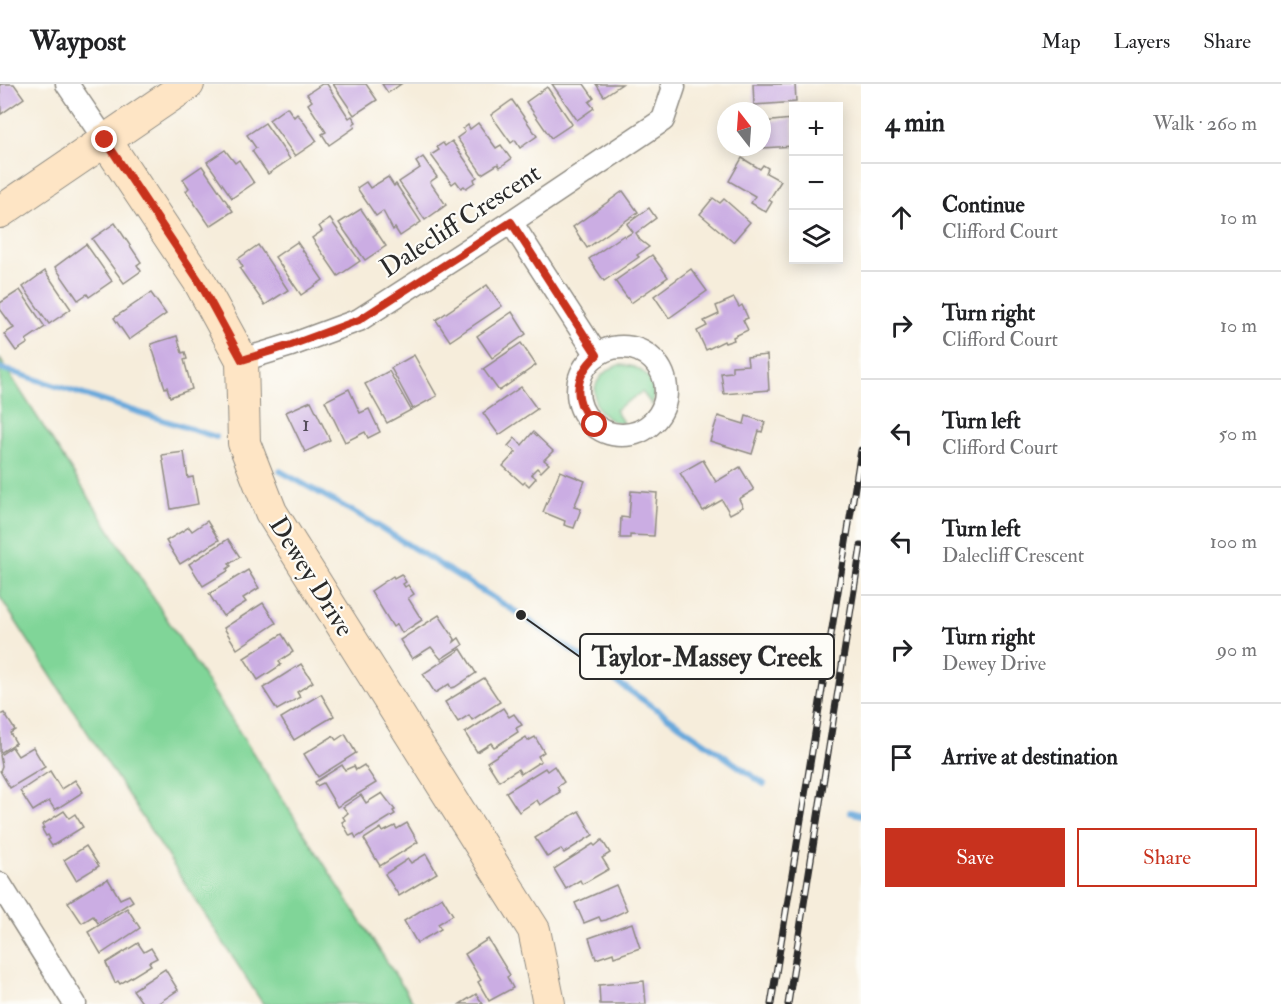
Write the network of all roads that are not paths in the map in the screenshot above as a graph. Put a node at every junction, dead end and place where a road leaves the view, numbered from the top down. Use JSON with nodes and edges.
{"nodes":[{"id":1,"x":67,"y":84,"type":"edge"},
{"id":2,"x":188,"y":84,"type":"edge"},
{"id":3,"x":672,"y":84,"type":"edge"},
{"id":4,"x":105,"y":140,"type":"junction"},
{"id":5,"x":0,"y":212,"type":"edge"},
{"id":6,"x":511,"y":222,"type":"junction"},
{"id":7,"x":597,"y":355,"type":"dead end"},
{"id":8,"x":242,"y":360,"type":"junction"},
{"id":9,"x":0,"y":884,"type":"edge"},
{"id":10,"x":75,"y":1004,"type":"edge"},
{"id":11,"x":549,"y":1004,"type":"edge"}],
"edges":[{"from":1,"to":4,"type":"street"},
{"from":2,"to":4,"type":"street"},
{"from":3,"to":6,"type":"street","name":"Dalecliff Crescent"},
{"from":4,"to":5,"type":"street"},
{"from":4,"to":8,"type":"street","name":"Dewey Drive"},
{"from":6,"to":7,"type":"street"},
{"from":6,"to":8,"type":"street","name":"Dalecliff Crescent"},
{"from":8,"to":11,"type":"street","name":"Dewey Drive"},
{"from":9,"to":10,"type":"street"}]}
